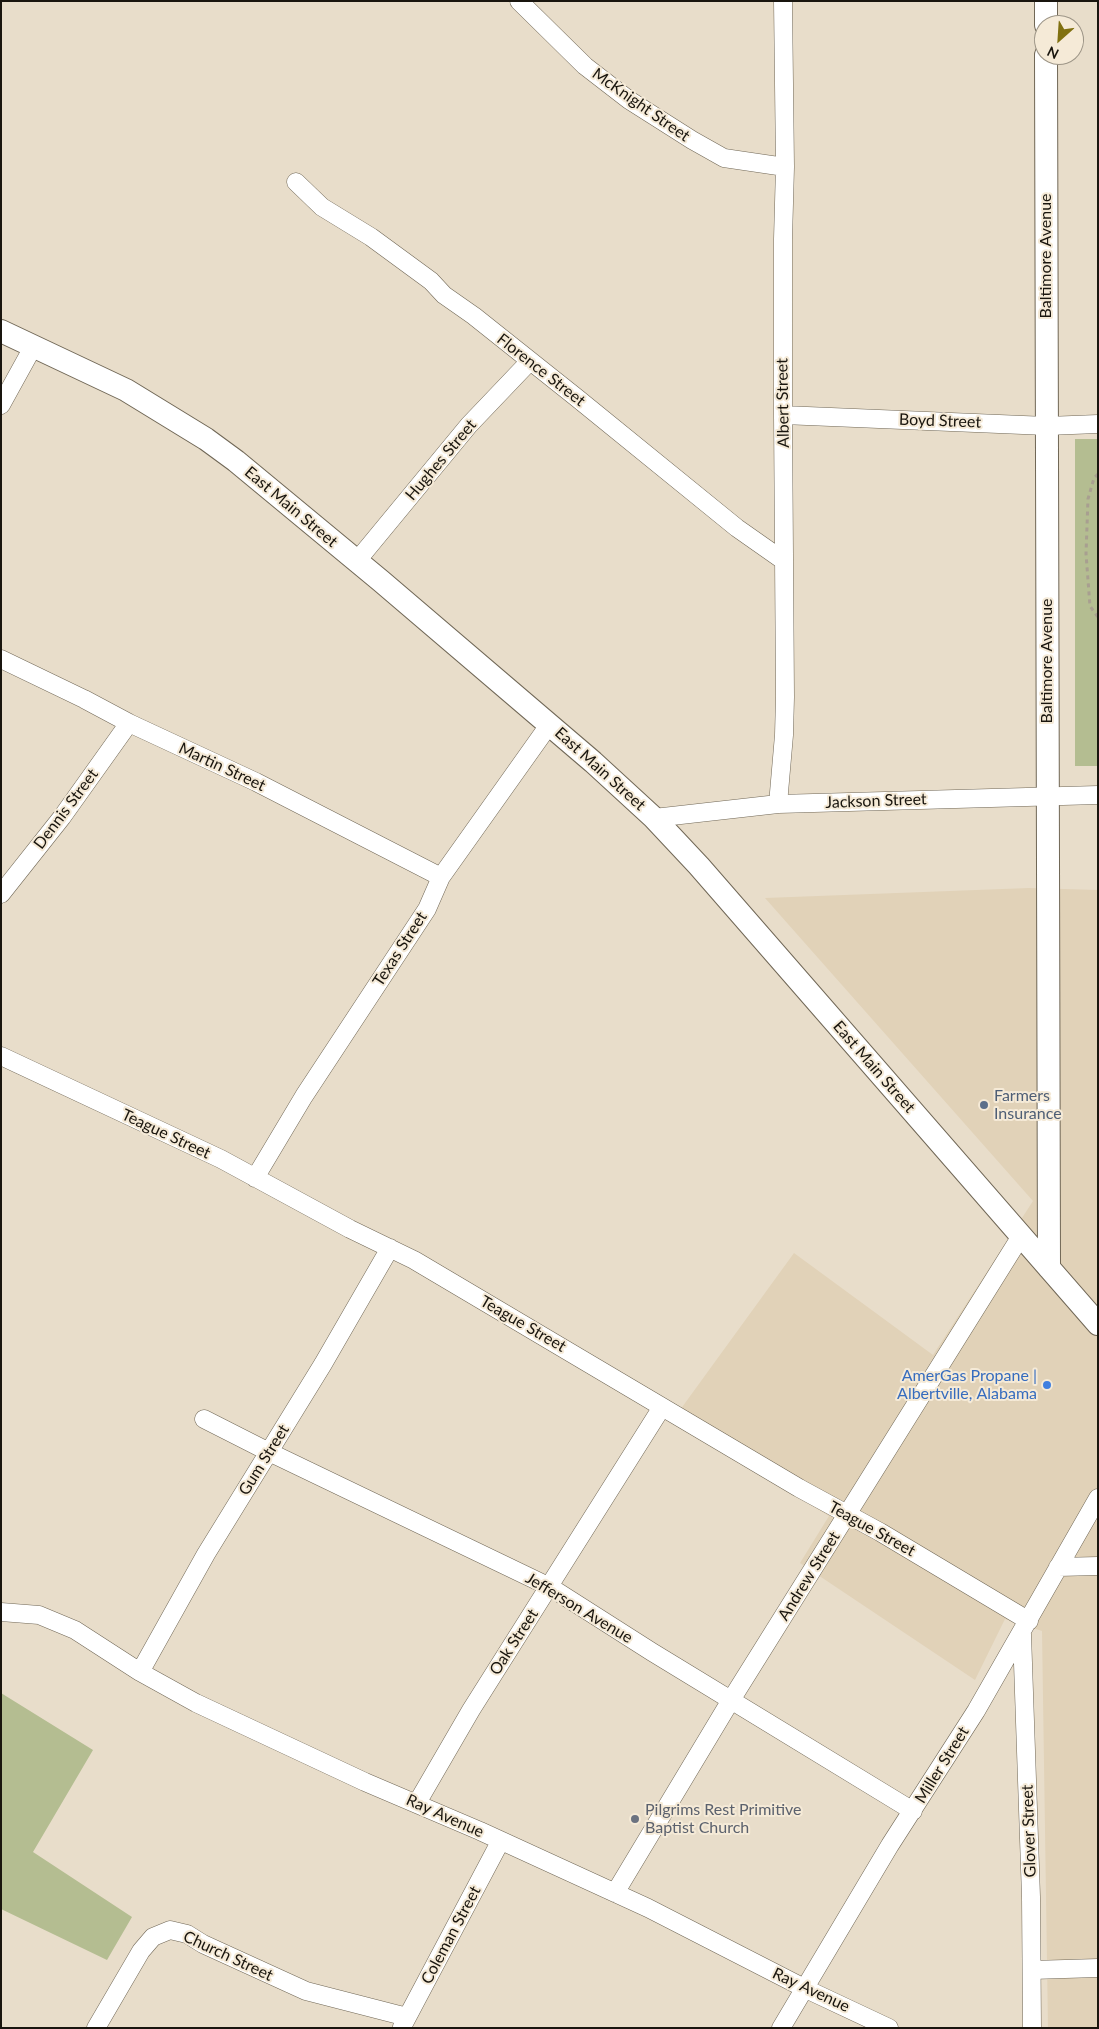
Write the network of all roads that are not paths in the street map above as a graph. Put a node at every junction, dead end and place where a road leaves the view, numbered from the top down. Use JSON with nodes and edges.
{"nodes":[{"id":1,"x":519,"y":1,"type":"edge"},
{"id":2,"x":783,"y":1,"type":"edge"},
{"id":3,"x":1046,"y":1,"type":"edge"},
{"id":4,"x":1046,"y":15,"type":"edge"},
{"id":5,"x":1046,"y":65,"type":"edge"},
{"id":6,"x":785,"y":167,"type":"junction"},
{"id":7,"x":296,"y":182,"type":"dead end"},
{"id":8,"x":1,"y":331,"type":"edge"},
{"id":9,"x":33,"y":348,"type":"junction"},
{"id":10,"x":530,"y":361,"type":"junction"},
{"id":11,"x":1,"y":405,"type":"edge"},
{"id":12,"x":783,"y":415,"type":"junction"},
{"id":13,"x":1098,"y":424,"type":"edge"},
{"id":14,"x":1046,"y":426,"type":"junction"},
{"id":15,"x":784,"y":561,"type":"junction"},
{"id":16,"x":356,"y":562,"type":"junction"},
{"id":17,"x":1,"y":659,"type":"edge"},
{"id":18,"x":129,"y":723,"type":"junction"},
{"id":19,"x":549,"y":725,"type":"junction"},
{"id":20,"x":1098,"y":795,"type":"edge"},
{"id":21,"x":1048,"y":797,"type":"junction"},
{"id":22,"x":778,"y":804,"type":"junction"},
{"id":23,"x":654,"y":818,"type":"junction"},
{"id":24,"x":442,"y":877,"type":"junction"},
{"id":25,"x":1,"y":894,"type":"edge"},
{"id":26,"x":1,"y":1056,"type":"edge"},
{"id":27,"x":255,"y":1178,"type":"junction"},
{"id":28,"x":1021,"y":1236,"type":"junction"},
{"id":29,"x":390,"y":1248,"type":"junction"},
{"id":30,"x":1049,"y":1268,"type":"junction"},
{"id":31,"x":1098,"y":1324,"type":"edge"},
{"id":32,"x":662,"y":1407,"type":"junction"},
{"id":33,"x":204,"y":1419,"type":"dead end"},
{"id":34,"x":269,"y":1452,"type":"junction"},
{"id":35,"x":1098,"y":1498,"type":"edge"},
{"id":36,"x":847,"y":1514,"type":"junction"},
{"id":37,"x":1098,"y":1566,"type":"edge"},
{"id":38,"x":1058,"y":1567,"type":"junction"},
{"id":39,"x":550,"y":1587,"type":"junction"},
{"id":40,"x":1,"y":1612,"type":"edge"},
{"id":41,"x":1025,"y":1627,"type":"junction"},
{"id":42,"x":140,"y":1672,"type":"junction"},
{"id":43,"x":731,"y":1700,"type":"junction"},
{"id":44,"x":417,"y":1803,"type":"junction"},
{"id":45,"x":912,"y":1811,"type":"junction"},
{"id":46,"x":500,"y":1842,"type":"junction"},
{"id":47,"x":615,"y":1893,"type":"junction"},
{"id":48,"x":1098,"y":1968,"type":"edge"},
{"id":49,"x":1032,"y":1970,"type":"junction"},
{"id":50,"x":806,"y":1989,"type":"junction"},
{"id":51,"x":404,"y":2023,"type":"edge"},
{"id":52,"x":96,"y":2028,"type":"edge"},
{"id":53,"x":780,"y":2028,"type":"edge"},
{"id":54,"x":890,"y":2028,"type":"edge"},
{"id":55,"x":1032,"y":2028,"type":"edge"}],
"edges":[{"from":1,"to":6,"type":"street","name":"McKnight Street"},
{"from":2,"to":6,"type":"street","name":"Albert Street"},
{"from":3,"to":4,"type":"main road"},
{"from":5,"to":14,"type":"main road","name":"Baltimore Avenue"},
{"from":6,"to":12,"type":"street","name":"Albert Street"},
{"from":7,"to":10,"type":"street","name":"Florence Street"},
{"from":8,"to":9,"type":"main road","name":"East Main Street"},
{"from":9,"to":11,"type":"street"},
{"from":9,"to":16,"type":"main road","name":"East Main Street"},
{"from":10,"to":15,"type":"street","name":"Florence Street"},
{"from":10,"to":16,"type":"street","name":"Hughes Street"},
{"from":12,"to":14,"type":"street","name":"Boyd Street"},
{"from":12,"to":15,"type":"street","name":"Albert Street"},
{"from":13,"to":14,"type":"street","name":"Boyd Street"},
{"from":14,"to":21,"type":"main road","name":"Baltimore Avenue"},
{"from":15,"to":22,"type":"street","name":"Albert Street"},
{"from":16,"to":19,"type":"main road","name":"East Main Street"},
{"from":17,"to":18,"type":"street","name":"Martin Street"},
{"from":18,"to":24,"type":"street","name":"Martin Street"},
{"from":18,"to":25,"type":"street","name":"Dennis Street"},
{"from":19,"to":23,"type":"main road","name":"East Main Street"},
{"from":19,"to":24,"type":"street","name":"Texas Street"},
{"from":20,"to":21,"type":"street","name":"Jackson Street"},
{"from":21,"to":22,"type":"street","name":"Jackson Street"},
{"from":21,"to":30,"type":"main road","name":"Baltimore Avenue"},
{"from":22,"to":23,"type":"street","name":"Jackson Street"},
{"from":23,"to":28,"type":"main road","name":"East Main Street"},
{"from":24,"to":27,"type":"street","name":"Texas Street"},
{"from":26,"to":27,"type":"street","name":"Teague Street"},
{"from":27,"to":29,"type":"street","name":"Teague Street"},
{"from":28,"to":30,"type":"main road","name":"East Main Street"},
{"from":28,"to":36,"type":"street","name":"Andrew Street"},
{"from":29,"to":32,"type":"street","name":"Teague Street"},
{"from":29,"to":34,"type":"street","name":"Gum Street"},
{"from":30,"to":31,"type":"main road","name":"East Main Street"},
{"from":32,"to":36,"type":"street","name":"Teague Street"},
{"from":32,"to":39,"type":"street","name":"Oak Street"},
{"from":33,"to":34,"type":"street","name":"Jefferson Avenue"},
{"from":34,"to":39,"type":"street","name":"Jefferson Avenue"},
{"from":34,"to":42,"type":"street","name":"Gum Street"},
{"from":35,"to":38,"type":"street","name":"Miller Street"},
{"from":36,"to":41,"type":"street","name":"Teague Street"},
{"from":36,"to":43,"type":"street","name":"Andrew Street"},
{"from":37,"to":38,"type":"street"},
{"from":38,"to":41,"type":"street","name":"Miller Street"},
{"from":39,"to":43,"type":"street","name":"Jefferson Avenue"},
{"from":39,"to":44,"type":"street","name":"Oak Street"},
{"from":40,"to":42,"type":"street","name":"Ray Avenue"},
{"from":41,"to":45,"type":"street","name":"Miller Street"},
{"from":41,"to":49,"type":"street","name":"Glover Street"},
{"from":42,"to":44,"type":"street","name":"Ray Avenue"},
{"from":43,"to":45,"type":"street","name":"Jefferson Avenue"},
{"from":43,"to":47,"type":"street","name":"Andrew Street"},
{"from":44,"to":46,"type":"street","name":"Ray Avenue"},
{"from":45,"to":50,"type":"street","name":"Miller Street"},
{"from":46,"to":47,"type":"street","name":"Ray Avenue"},
{"from":46,"to":51,"type":"street","name":"Coleman Street"},
{"from":47,"to":50,"type":"street","name":"Ray Avenue"},
{"from":48,"to":49,"type":"street"},
{"from":49,"to":55,"type":"street","name":"Glover Street"},
{"from":50,"to":53,"type":"street","name":"Miller Street"},
{"from":50,"to":54,"type":"street","name":"Ray Avenue"},
{"from":51,"to":52,"type":"street","name":"Church Street"}]}
